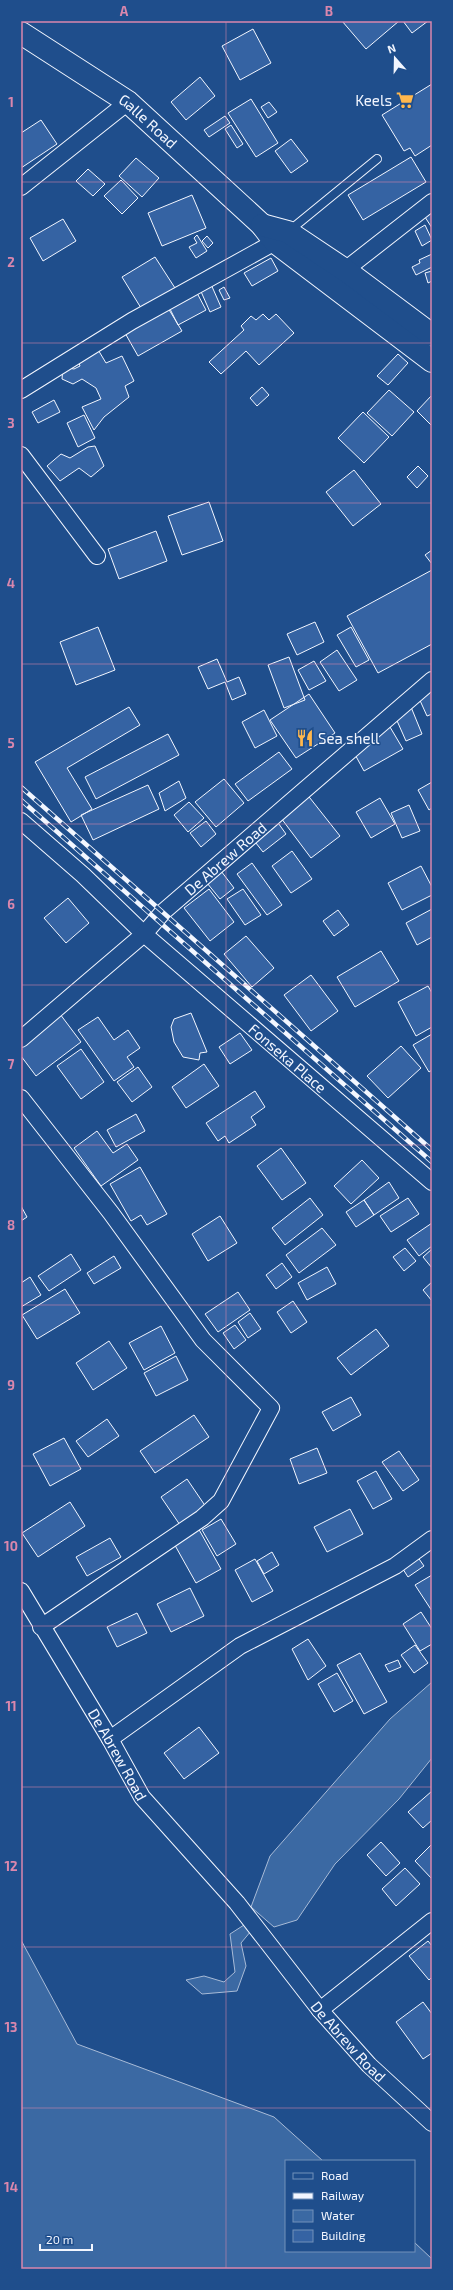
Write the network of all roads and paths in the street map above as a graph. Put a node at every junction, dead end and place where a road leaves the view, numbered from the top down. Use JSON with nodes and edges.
{"nodes":[{"id":1,"x":21,"y":32,"type":"edge"},
{"id":2,"x":128,"y":102,"type":"junction"},
{"id":3,"x":377,"y":159,"type":"dead end"},
{"id":4,"x":21,"y":187,"type":"edge"},
{"id":5,"x":432,"y":202,"type":"edge"},
{"id":6,"x":282,"y":237,"type":"junction"},
{"id":7,"x":345,"y":270,"type":"junction"},
{"id":8,"x":432,"y":335,"type":"edge"},
{"id":9,"x":432,"y":361,"type":"edge"},
{"id":10,"x":21,"y":390,"type":"edge"},
{"id":11,"x":21,"y":455,"type":"edge"},
{"id":12,"x":96,"y":556,"type":"dead end"},
{"id":13,"x":432,"y":680,"type":"edge"},
{"id":14,"x":21,"y":821,"type":"edge"},
{"id":15,"x":144,"y":934,"type":"junction"},
{"id":16,"x":21,"y":1039,"type":"edge"},
{"id":17,"x":21,"y":1098,"type":"edge"},
{"id":18,"x":432,"y":1182,"type":"edge"},
{"id":19,"x":432,"y":1539,"type":"edge"},
{"id":20,"x":21,"y":1591,"type":"edge"},
{"id":21,"x":41,"y":1627,"type":"junction"},
{"id":22,"x":110,"y":1739,"type":"junction"},
{"id":23,"x":432,"y":1921,"type":"edge"},
{"id":24,"x":320,"y":2010,"type":"junction"},
{"id":25,"x":432,"y":2123,"type":"edge"}],
"edges":[{"from":1,"to":2,"type":"highway","name":"Galle Road"},
{"from":2,"to":4,"type":"street"},
{"from":2,"to":6,"type":"highway","name":"Galle Road"},
{"from":3,"to":6,"type":"lane"},
{"from":5,"to":7,"type":"street"},
{"from":6,"to":7,"type":"highway","name":"Galle Road"},
{"from":6,"to":9,"type":"highway","name":"Galle Road"},
{"from":6,"to":10,"type":"street"},
{"from":7,"to":8,"type":"highway","name":"Galle Road"},
{"from":11,"to":12,"type":"street"},
{"from":13,"to":15,"type":"street","name":"De Abrew Road"},
{"from":14,"to":15,"type":"street","name":"Fonseka Place"},
{"from":15,"to":16,"type":"street","name":"De Abrew Road"},
{"from":15,"to":18,"type":"street","name":"Fonseka Place"},
{"from":17,"to":21,"type":"street"},
{"from":19,"to":22,"type":"street"},
{"from":20,"to":21,"type":"street","name":"De Abrew Road"},
{"from":21,"to":22,"type":"street","name":"De Abrew Road"},
{"from":22,"to":24,"type":"street","name":"De Abrew Road"},
{"from":23,"to":24,"type":"street"},
{"from":24,"to":25,"type":"street","name":"De Abrew Road"}]}
